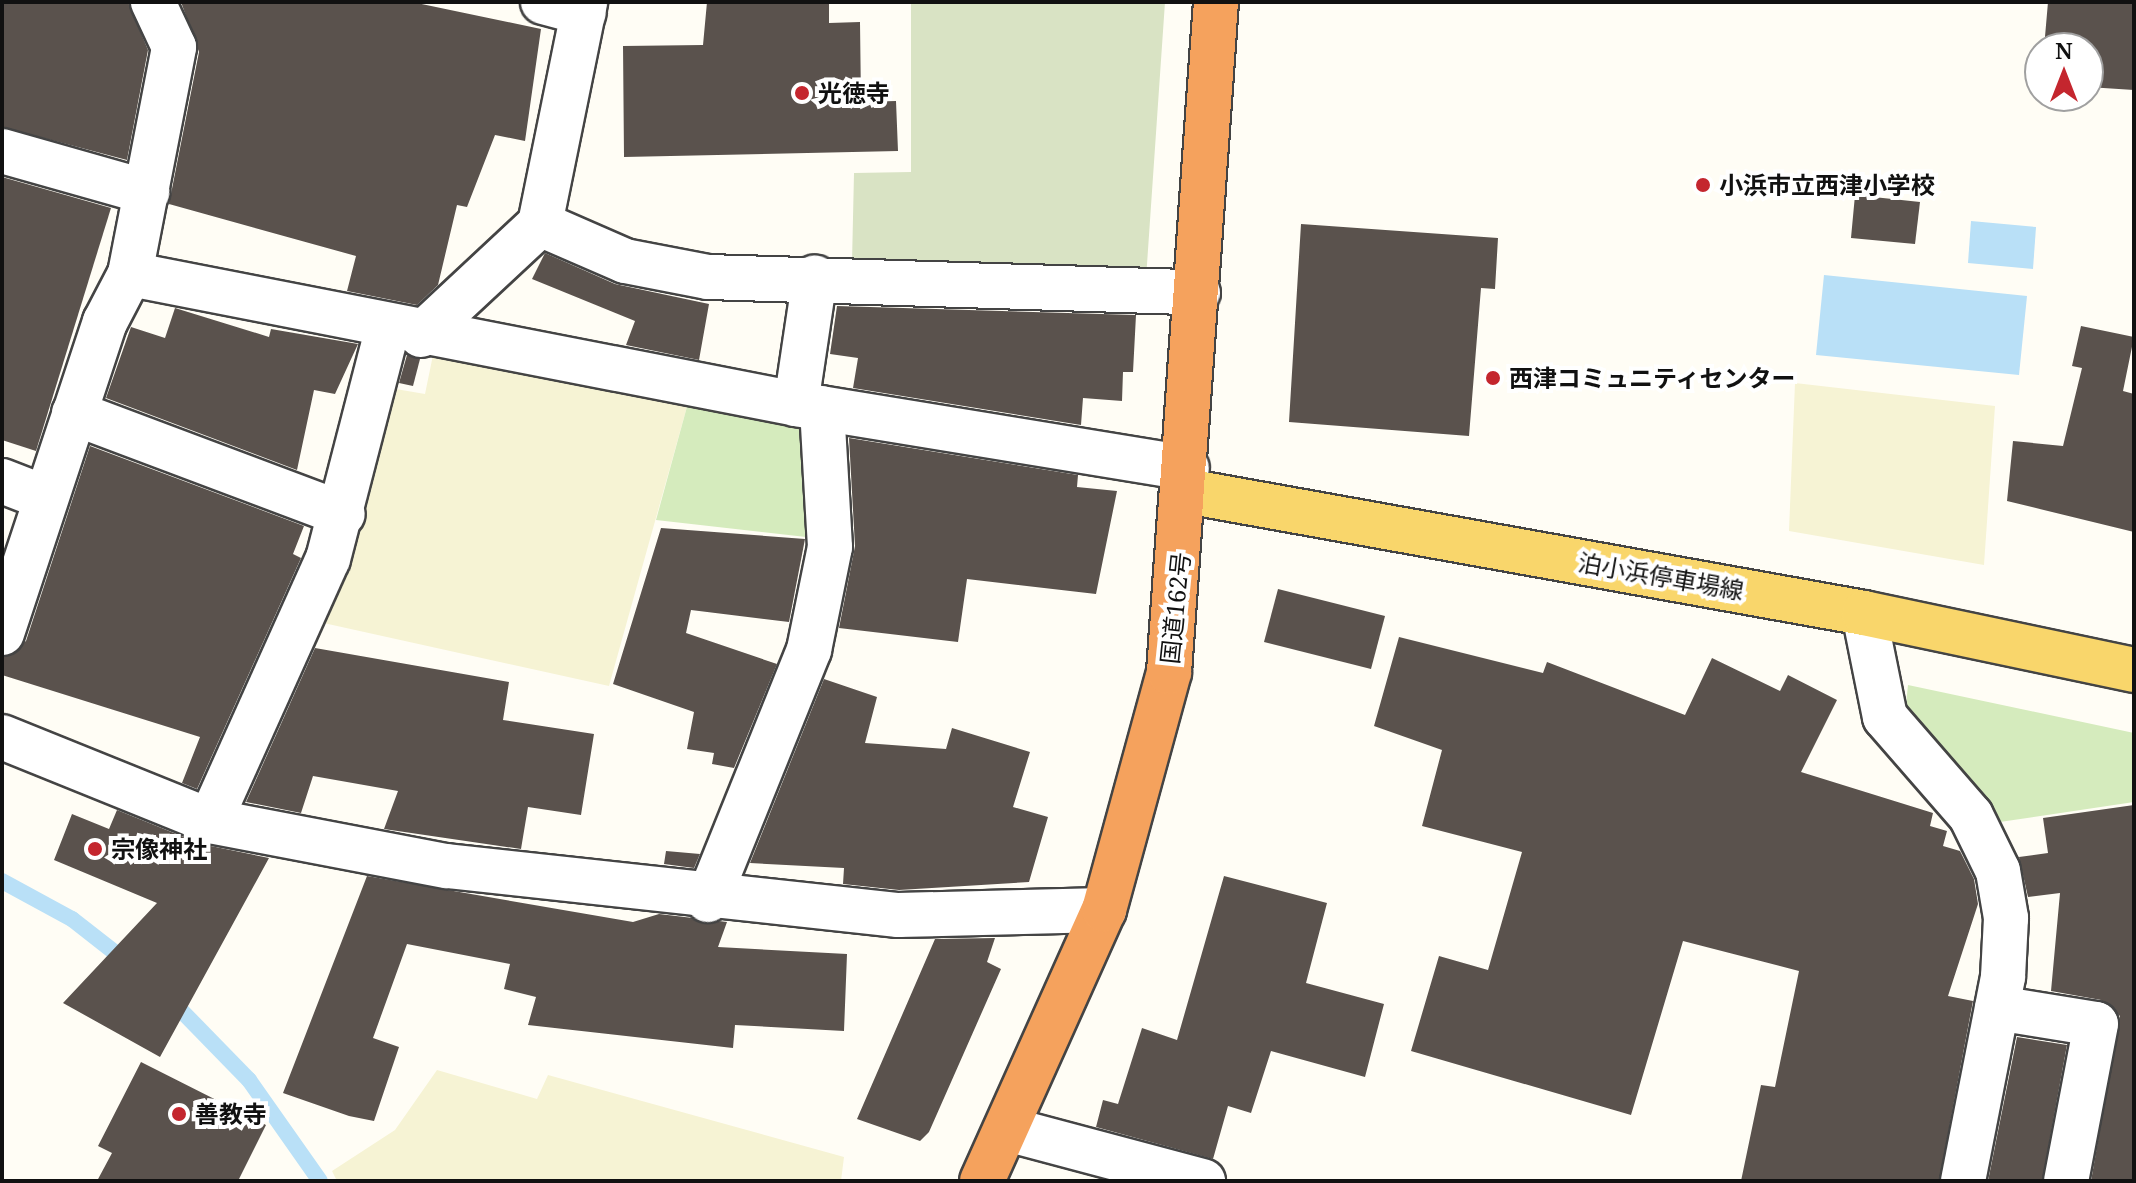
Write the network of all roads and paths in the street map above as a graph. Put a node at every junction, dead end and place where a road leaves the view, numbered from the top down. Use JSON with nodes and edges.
{"nodes":[{"id":1,"x":153,"y":2,"type":"edge"},
{"id":2,"x":543,"y":2,"type":"edge"},
{"id":3,"x":1216,"y":2,"type":"edge"},
{"id":4,"x":585,"y":8,"type":"edge"},
{"id":5,"x":2,"y":151,"type":"edge"},
{"id":6,"x":147,"y":192,"type":"junction"},
{"id":7,"x":540,"y":224,"type":"junction"},
{"id":8,"x":130,"y":274,"type":"junction"},
{"id":9,"x":815,"y":277,"type":"junction"},
{"id":10,"x":1198,"y":292,"type":"junction"},
{"id":11,"x":405,"y":331,"type":"junction"},
{"id":12,"x":809,"y":406,"type":"junction"},
{"id":13,"x":74,"y":413,"type":"junction"},
{"id":14,"x":1187,"y":480,"type":"junction"},
{"id":15,"x":2,"y":481,"type":"edge"},
{"id":16,"x":46,"y":498,"type":"junction"},
{"id":17,"x":343,"y":514,"type":"junction"},
{"id":18,"x":1864,"y":613,"type":"junction"},
{"id":19,"x":2,"y":633,"type":"edge"},
{"id":20,"x":2134,"y":670,"type":"edge"},
{"id":21,"x":2,"y":737,"type":"edge"},
{"id":22,"x":210,"y":821,"type":"junction"},
{"id":23,"x":708,"y":900,"type":"junction"},
{"id":24,"x":1104,"y":910,"type":"junction"},
{"id":25,"x":1997,"y":1008,"type":"junction"},
{"id":26,"x":1007,"y":1129,"type":"junction"},
{"id":27,"x":982,"y":1181,"type":"edge"},
{"id":28,"x":1203,"y":1181,"type":"edge"},
{"id":29,"x":1963,"y":1181,"type":"edge"},
{"id":30,"x":2066,"y":1181,"type":"edge"}],
"edges":[{"from":1,"to":6,"type":"street"},
{"from":2,"to":4,"type":"street"},
{"from":3,"to":10,"type":"highway","name":"国道162号"},
{"from":4,"to":7,"type":"street"},
{"from":5,"to":6,"type":"street"},
{"from":6,"to":8,"type":"street"},
{"from":7,"to":9,"type":"street"},
{"from":7,"to":11,"type":"street"},
{"from":8,"to":11,"type":"street"},
{"from":8,"to":13,"type":"street"},
{"from":9,"to":10,"type":"street"},
{"from":9,"to":12,"type":"street"},
{"from":10,"to":14,"type":"highway","name":"国道162号"},
{"from":11,"to":12,"type":"street"},
{"from":11,"to":17,"type":"street"},
{"from":12,"to":14,"type":"street"},
{"from":12,"to":23,"type":"street"},
{"from":13,"to":16,"type":"street"},
{"from":13,"to":17,"type":"street"},
{"from":14,"to":18,"type":"main road","name":"泊小浜停車場線"},
{"from":14,"to":24,"type":"highway","name":"国道162号"},
{"from":15,"to":16,"type":"street"},
{"from":16,"to":19,"type":"street"},
{"from":17,"to":22,"type":"street"},
{"from":18,"to":20,"type":"main road","name":"泊小浜停車場線"},
{"from":18,"to":25,"type":"street"},
{"from":21,"to":22,"type":"street"},
{"from":22,"to":23,"type":"street"},
{"from":23,"to":24,"type":"street"},
{"from":24,"to":26,"type":"highway","name":"国道162号"},
{"from":25,"to":29,"type":"street"},
{"from":25,"to":30,"type":"street"},
{"from":26,"to":27,"type":"highway","name":"国道162号"},
{"from":26,"to":28,"type":"street"}]}
